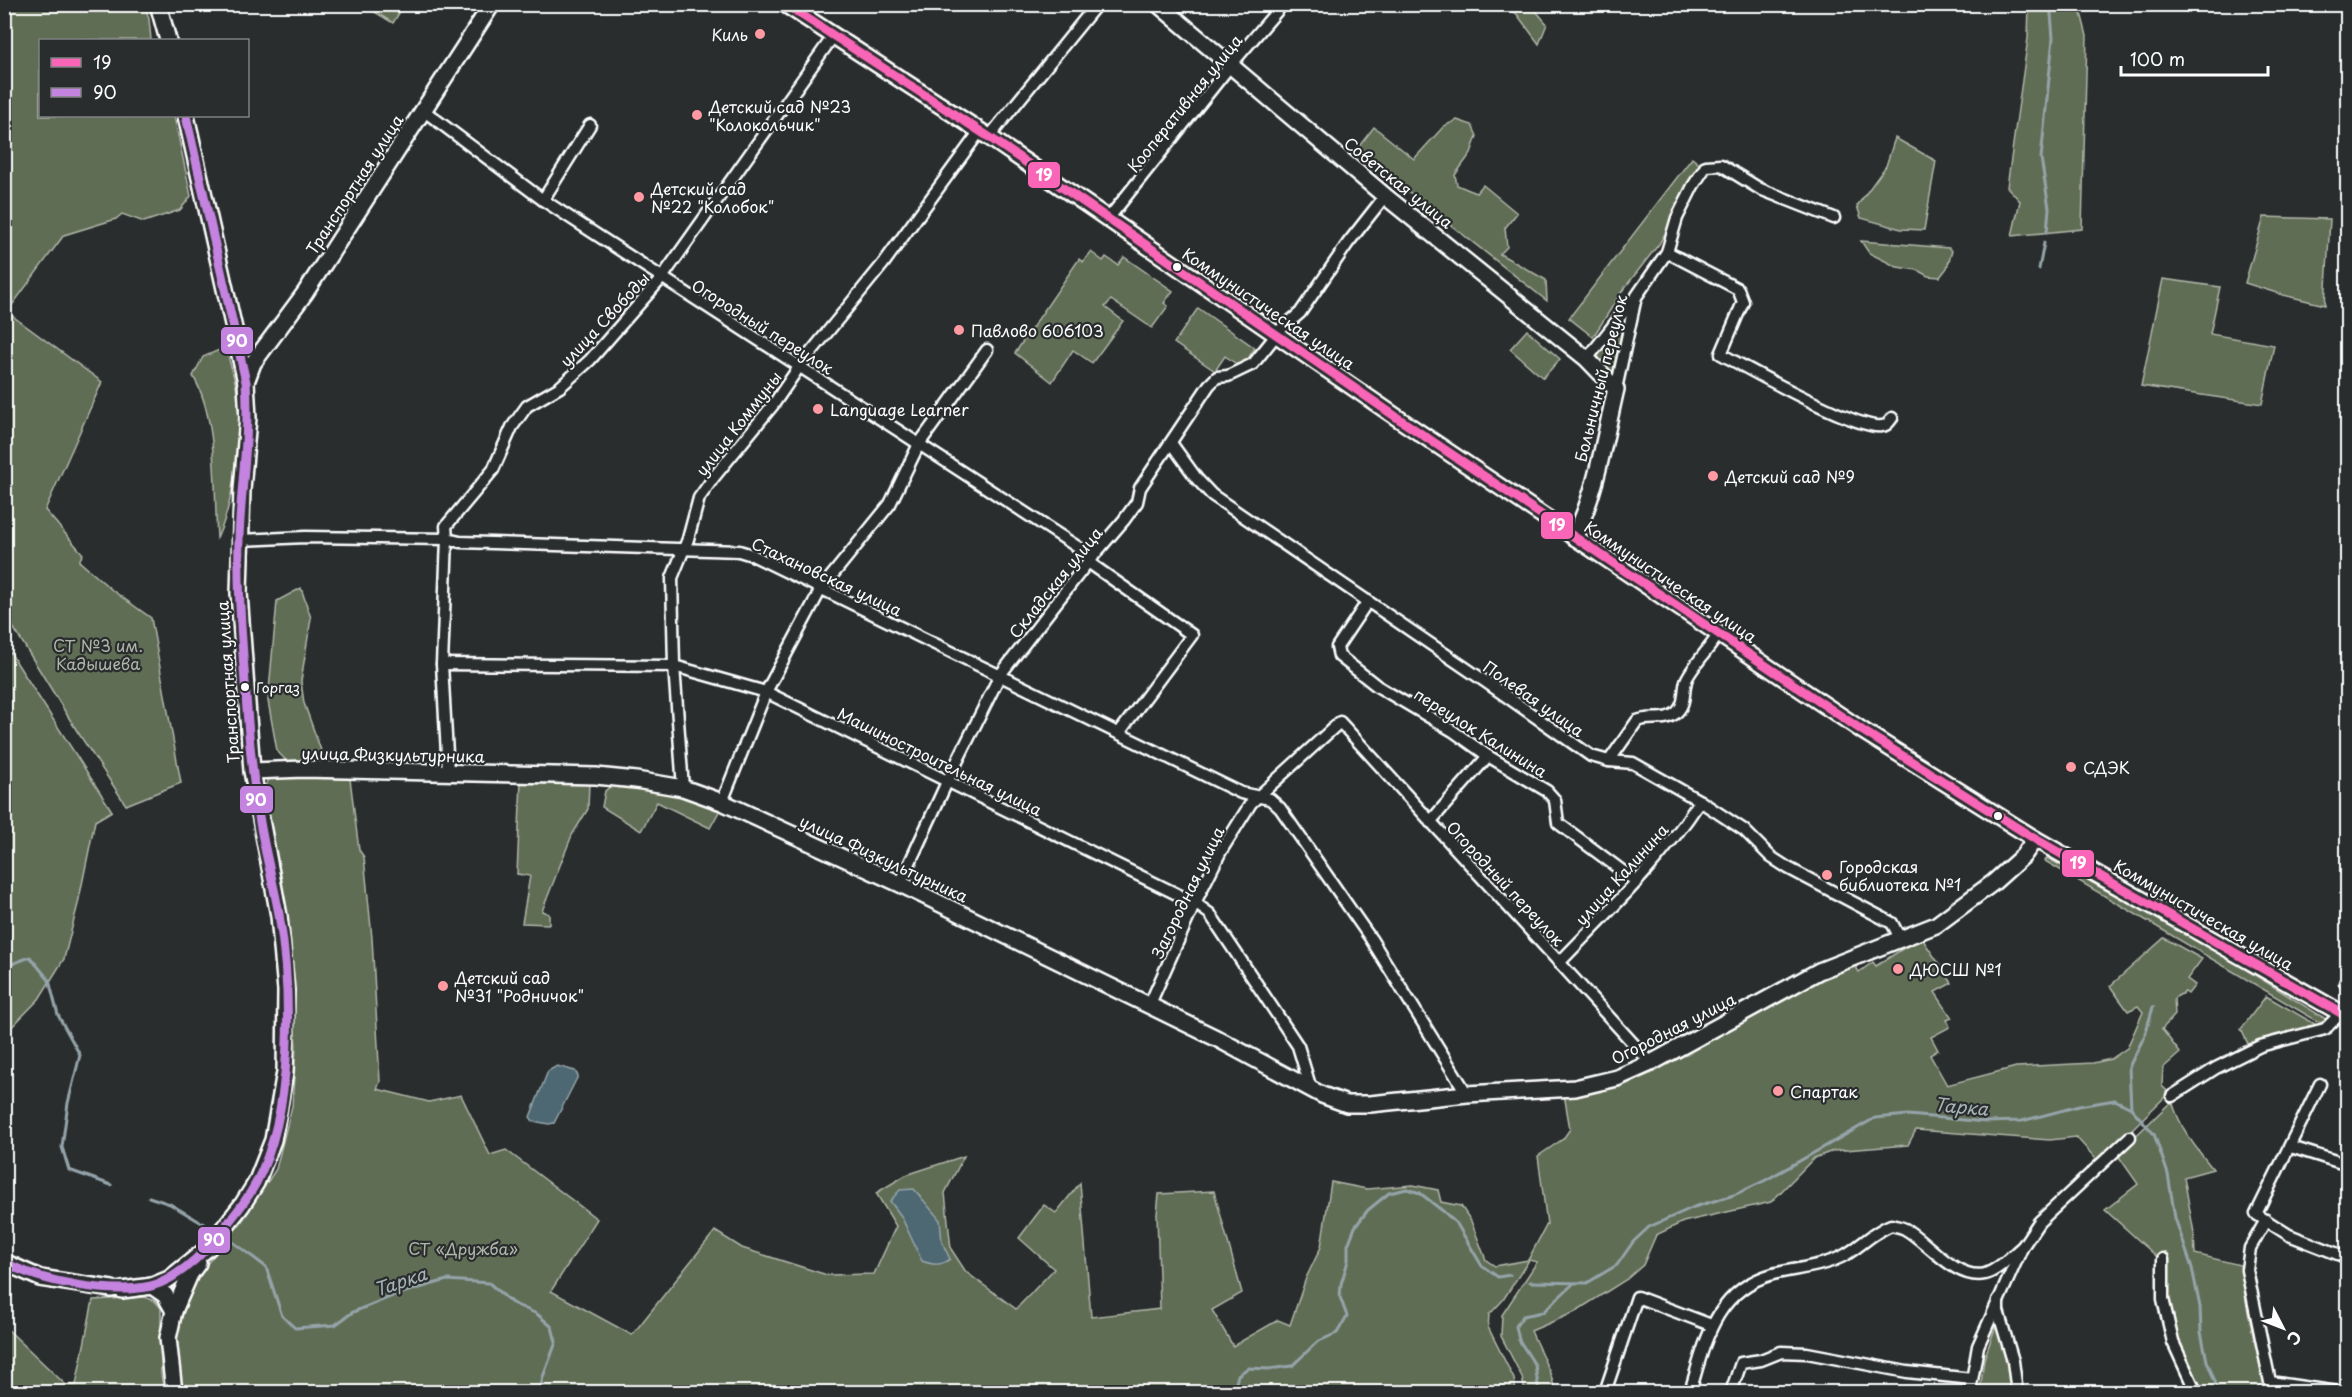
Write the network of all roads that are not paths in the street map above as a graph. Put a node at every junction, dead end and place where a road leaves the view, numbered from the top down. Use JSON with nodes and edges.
{"nodes":[{"id":1,"x":158,"y":4,"type":"edge"},
{"id":2,"x":492,"y":4,"type":"edge"},
{"id":3,"x":785,"y":4,"type":"edge"},
{"id":4,"x":1097,"y":4,"type":"edge"},
{"id":5,"x":1158,"y":4,"type":"edge"},
{"id":6,"x":1283,"y":4,"type":"edge"},
{"id":7,"x":834,"y":35,"type":"junction"},
{"id":8,"x":168,"y":39,"type":"edge"},
{"id":9,"x":1230,"y":66,"type":"junction"},
{"id":10,"x":423,"y":110,"type":"junction"},
{"id":11,"x":186,"y":117,"type":"edge"},
{"id":12,"x":590,"y":125,"type":"dead end"},
{"id":13,"x":984,"y":134,"type":"junction"},
{"id":14,"x":1385,"y":196,"type":"junction"},
{"id":15,"x":543,"y":200,"type":"junction"},
{"id":16,"x":1834,"y":218,"type":"dead end"},
{"id":17,"x":1108,"y":219,"type":"junction"},
{"id":18,"x":1667,"y":252,"type":"junction"},
{"id":19,"x":661,"y":279,"type":"junction"},
{"id":20,"x":1636,"y":297,"type":"junction"},
{"id":21,"x":1277,"y":335,"type":"junction"},
{"id":22,"x":987,"y":350,"type":"dead end"},
{"id":23,"x":1587,"y":359,"type":"junction"},
{"id":24,"x":799,"y":367,"type":"junction"},
{"id":25,"x":246,"y":382,"type":"junction"},
{"id":26,"x":1616,"y":388,"type":"junction"},
{"id":27,"x":1892,"y":418,"type":"dead end"},
{"id":28,"x":1171,"y":443,"type":"junction"},
{"id":29,"x":919,"y":444,"type":"junction"},
{"id":30,"x":1574,"y":537,"type":"junction"},
{"id":31,"x":447,"y":539,"type":"junction"},
{"id":32,"x":239,"y":540,"type":"junction"},
{"id":33,"x":682,"y":551,"type":"junction"},
{"id":34,"x":1091,"y":560,"type":"junction"},
{"id":35,"x":821,"y":589,"type":"junction"},
{"id":36,"x":1368,"y":601,"type":"junction"},
{"id":37,"x":1718,"y":635,"type":"junction"},
{"id":38,"x":442,"y":664,"type":"junction"},
{"id":39,"x":674,"y":666,"type":"junction"},
{"id":40,"x":1000,"y":675,"type":"junction"},
{"id":41,"x":766,"y":692,"type":"junction"},
{"id":42,"x":1340,"y":722,"type":"joint"},
{"id":43,"x":1119,"y":733,"type":"junction"},
{"id":44,"x":1488,"y":756,"type":"junction"},
{"id":45,"x":1609,"y":761,"type":"junction"},
{"id":46,"x":252,"y":771,"type":"junction"},
{"id":47,"x":448,"y":772,"type":"junction"},
{"id":48,"x":947,"y":782,"type":"junction"},
{"id":49,"x":683,"y":788,"type":"junction"},
{"id":50,"x":1256,"y":797,"type":"junction"},
{"id":51,"x":1700,"y":801,"type":"junction"},
{"id":52,"x":722,"y":802,"type":"junction"},
{"id":53,"x":1430,"y":822,"type":"junction"},
{"id":54,"x":2035,"y":839,"type":"junction"},
{"id":55,"x":1637,"y":882,"type":"junction"},
{"id":56,"x":900,"y":884,"type":"junction"},
{"id":57,"x":1195,"y":903,"type":"junction"},
{"id":58,"x":1900,"y":938,"type":"junction"},
{"id":59,"x":1559,"y":963,"type":"junction"},
{"id":60,"x":1149,"y":1006,"type":"junction"},
{"id":61,"x":2344,"y":1015,"type":"edge"},
{"id":62,"x":1651,"y":1063,"type":"junction"},
{"id":63,"x":2320,"y":1084,"type":"dead end"},
{"id":64,"x":1311,"y":1089,"type":"junction"},
{"id":65,"x":1467,"y":1094,"type":"junction"},
{"id":66,"x":2172,"y":1096,"type":"dead end"},
{"id":67,"x":2130,"y":1137,"type":"dead end"},
{"id":68,"x":2291,"y":1147,"type":"junction"},
{"id":69,"x":2348,"y":1165,"type":"edge"},
{"id":70,"x":2261,"y":1217,"type":"junction"},
{"id":71,"x":2023,"y":1246,"type":"junction"},
{"id":72,"x":208,"y":1248,"type":"junction"},
{"id":73,"x":2348,"y":1258,"type":"edge"},
{"id":74,"x":2163,"y":1259,"type":"dead end"},
{"id":75,"x":4,"y":1262,"type":"edge"},
{"id":76,"x":152,"y":1286,"type":"junction"},
{"id":77,"x":1998,"y":1300,"type":"junction"},
{"id":78,"x":174,"y":1311,"type":"junction"},
{"id":79,"x":1711,"y":1325,"type":"junction"},
{"id":80,"x":1972,"y":1379,"type":"junction"},
{"id":81,"x":174,"y":1392,"type":"edge"},
{"id":82,"x":1605,"y":1392,"type":"edge"},
{"id":83,"x":1690,"y":1392,"type":"edge"},
{"id":84,"x":1731,"y":1392,"type":"edge"},
{"id":85,"x":1970,"y":1392,"type":"edge"},
{"id":86,"x":2017,"y":1392,"type":"edge"},
{"id":87,"x":2196,"y":1392,"type":"edge"},
{"id":88,"x":2338,"y":1392,"type":"edge"}],
"edges":[{"from":1,"to":8,"type":"street"},
{"from":2,"to":10,"type":"street","name":"Транспортная улица"},
{"from":3,"to":7,"type":"street","name":"Коммунистическая улица"},
{"from":4,"to":13,"type":"street","name":"улица Коммуны"},
{"from":5,"to":9,"type":"street","name":"Советская улица"},
{"from":6,"to":9,"type":"street","name":"Кооперативная улица"},
{"from":7,"to":13,"type":"street","name":"Коммунистическая улица"},
{"from":7,"to":19,"type":"street","name":"улица Свободы"},
{"from":9,"to":14,"type":"street","name":"Советская улица"},
{"from":9,"to":17,"type":"street","name":"Кооперативная улица"},
{"from":10,"to":15,"type":"street","name":"Огородный переулок"},
{"from":10,"to":25,"type":"street","name":"Транспортная улица"},
{"from":11,"to":25,"type":"street","name":"Транспортная улица"},
{"from":12,"to":15,"type":"street"},
{"from":13,"to":17,"type":"street","name":"Коммунистическая улица"},
{"from":13,"to":24,"type":"street","name":"улица Коммуны"},
{"from":14,"to":21,"type":"street","name":"Складская улица"},
{"from":14,"to":23,"type":"street","name":"Советская улица"},
{"from":15,"to":19,"type":"street","name":"Огородный переулок"},
{"from":16,"to":18,"type":"street","name":"Больничный переулок"},
{"from":17,"to":21,"type":"street","name":"Коммунистическая улица"},
{"from":18,"to":20,"type":"street","name":"Больничный переулок"},
{"from":18,"to":27,"type":"street"},
{"from":19,"to":24,"type":"street","name":"Огородный переулок"},
{"from":19,"to":31,"type":"street","name":"улица Свободы"},
{"from":20,"to":23,"type":"street"},
{"from":20,"to":26,"type":"street","name":"Больничный переулок"},
{"from":21,"to":28,"type":"street","name":"Складская улица"},
{"from":21,"to":30,"type":"street","name":"Коммунистическая улица"},
{"from":22,"to":29,"type":"street"},
{"from":23,"to":26,"type":"street","name":"Советская улица"},
{"from":24,"to":29,"type":"street","name":"Огородный переулок"},
{"from":24,"to":33,"type":"street","name":"улица Коммуны"},
{"from":25,"to":32,"type":"street","name":"Транспортная улица"},
{"from":26,"to":30,"type":"street","name":"Больничный переулок"},
{"from":28,"to":34,"type":"street","name":"Складская улица"},
{"from":28,"to":36,"type":"street","name":"Полевая улица"},
{"from":29,"to":34,"type":"street","name":"Огородный переулок"},
{"from":29,"to":35,"type":"street"},
{"from":30,"to":37,"type":"street","name":"Коммунистическая улица"},
{"from":31,"to":32,"type":"street","name":"Стахановская улица"},
{"from":31,"to":33,"type":"street","name":"Стахановская улица"},
{"from":31,"to":38,"type":"street","name":"улица Свободы"},
{"from":32,"to":46,"type":"street","name":"Транспортная улица"},
{"from":33,"to":35,"type":"street","name":"Стахановская улица"},
{"from":33,"to":39,"type":"street","name":"улица Коммуны"},
{"from":34,"to":40,"type":"street","name":"Складская улица"},
{"from":34,"to":43,"type":"street","name":"Огородный переулок"},
{"from":35,"to":40,"type":"street","name":"Стахановская улица"},
{"from":35,"to":41,"type":"street"},
{"from":36,"to":44,"type":"street","name":"переулок Калинина"},
{"from":36,"to":45,"type":"street","name":"Полевая улица"},
{"from":37,"to":45,"type":"street"},
{"from":37,"to":54,"type":"street","name":"Коммунистическая улица"},
{"from":38,"to":39,"type":"street","name":"Машиностроительная улица"},
{"from":38,"to":47,"type":"street","name":"улица Свободы"},
{"from":39,"to":41,"type":"street","name":"Машиностроительная улица"},
{"from":39,"to":49,"type":"street","name":"улица Коммуны"},
{"from":40,"to":43,"type":"street","name":"Стахановская улица"},
{"from":40,"to":48,"type":"street","name":"Складская улица"},
{"from":41,"to":48,"type":"street","name":"Машиностроительная улица"},
{"from":41,"to":52,"type":"street"},
{"from":42,"to":50,"type":"street","name":"Загородная улица"},
{"from":42,"to":53,"type":"street","name":"Огородный переулок"},
{"from":43,"to":50,"type":"street","name":"Стахановская улица"},
{"from":44,"to":53,"type":"street"},
{"from":44,"to":55,"type":"street","name":"переулок Калинина"},
{"from":45,"to":51,"type":"street","name":"Полевая улица"},
{"from":46,"to":47,"type":"street","name":"улица Физкультурника"},
{"from":46,"to":72,"type":"street","name":"Транспортная улица"},
{"from":47,"to":49,"type":"street","name":"улица Физкультурника"},
{"from":48,"to":56,"type":"street","name":"Складская улица"},
{"from":48,"to":57,"type":"street","name":"Машиностроительная улица"},
{"from":49,"to":52,"type":"street","name":"улица Физкультурника"},
{"from":50,"to":57,"type":"street","name":"Загородная улица"},
{"from":50,"to":65,"type":"street"},
{"from":51,"to":55,"type":"street","name":"улица Калинина"},
{"from":51,"to":58,"type":"street","name":"Полевая улица"},
{"from":52,"to":56,"type":"street","name":"улица Физкультурника"},
{"from":53,"to":59,"type":"street","name":"Огородный переулок"},
{"from":54,"to":58,"type":"street","name":"Огородная улица"},
{"from":54,"to":61,"type":"street","name":"Коммунистическая улица"},
{"from":55,"to":59,"type":"street","name":"улица Калинина"},
{"from":56,"to":60,"type":"street","name":"улица Физкультурника"},
{"from":57,"to":60,"type":"street","name":"Загородная улица"},
{"from":57,"to":64,"type":"street","name":"Машиностроительная улица"},
{"from":58,"to":62,"type":"street","name":"Огородная улица"},
{"from":59,"to":62,"type":"street","name":"Огородный переулок"},
{"from":60,"to":64,"type":"street","name":"улица Физкультурника"},
{"from":61,"to":66,"type":"street"},
{"from":62,"to":65,"type":"street","name":"Огородная улица"},
{"from":63,"to":68,"type":"street"},
{"from":64,"to":65,"type":"street","name":"улица Физкультурника"},
{"from":67,"to":71,"type":"street"},
{"from":68,"to":69,"type":"street"},
{"from":68,"to":70,"type":"street"},
{"from":70,"to":73,"type":"street"},
{"from":70,"to":88,"type":"street"},
{"from":71,"to":77,"type":"street"},
{"from":71,"to":79,"type":"street"},
{"from":72,"to":76,"type":"street","name":"Транспортная улица"},
{"from":72,"to":78,"type":"street"},
{"from":74,"to":87,"type":"street"},
{"from":75,"to":76,"type":"street","name":"Транспортная улица"},
{"from":76,"to":78,"type":"street"},
{"from":77,"to":80,"type":"street"},
{"from":77,"to":86,"type":"street"},
{"from":78,"to":81,"type":"street"},
{"from":79,"to":82,"type":"street"},
{"from":79,"to":83,"type":"street"},
{"from":80,"to":84,"type":"street"},
{"from":80,"to":85,"type":"street"}]}
